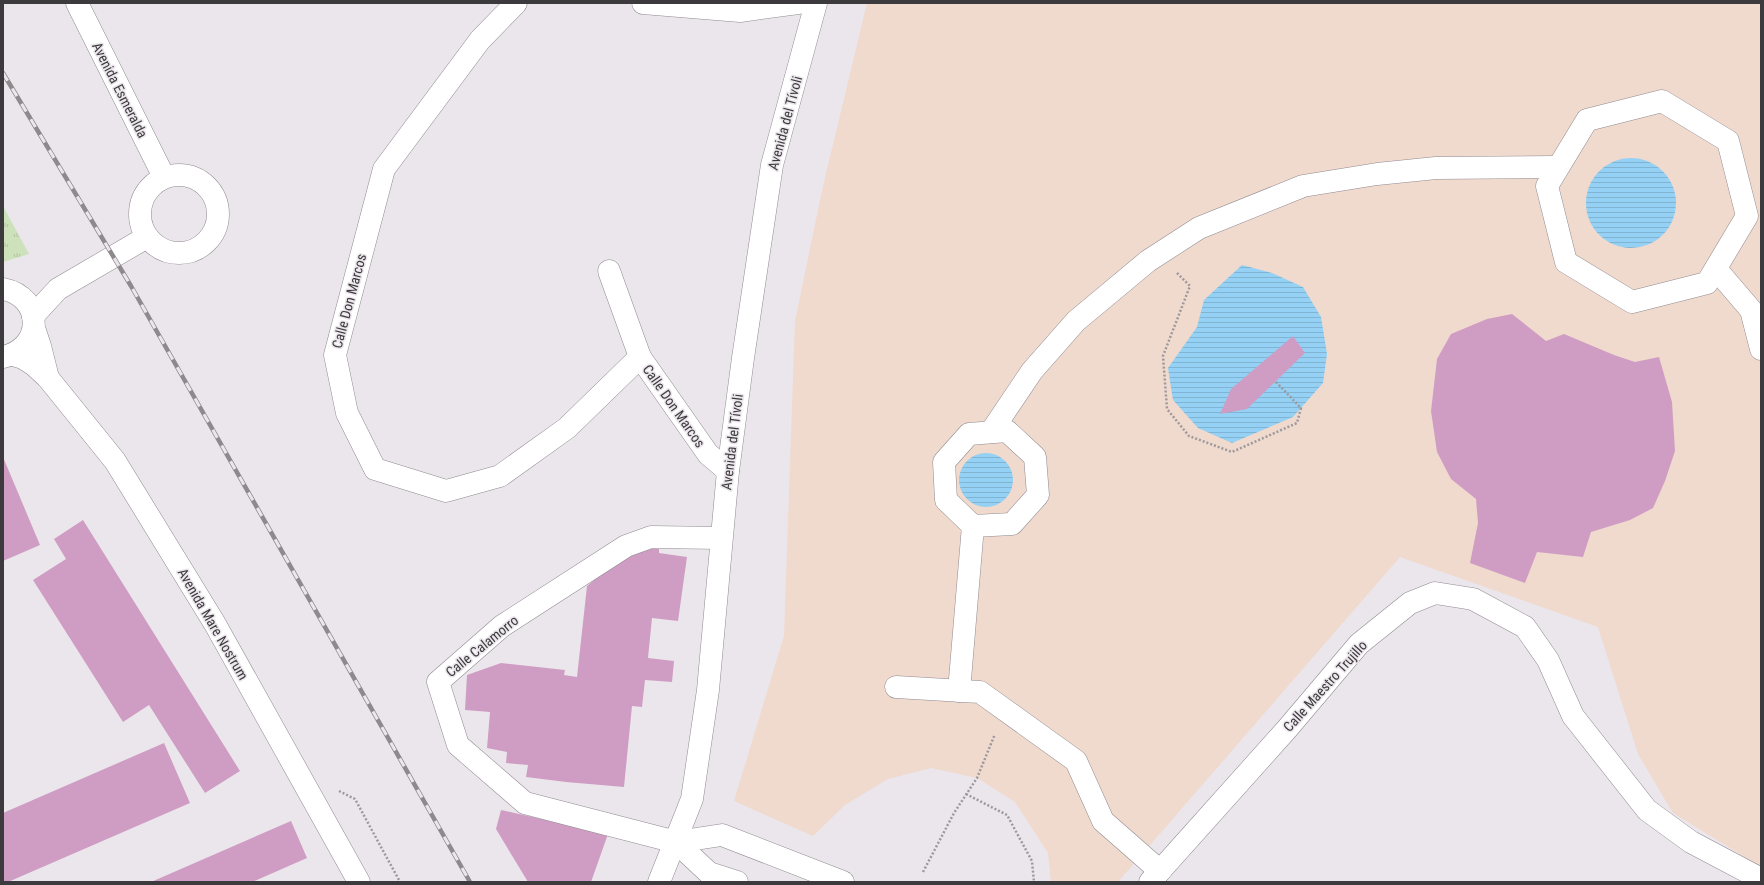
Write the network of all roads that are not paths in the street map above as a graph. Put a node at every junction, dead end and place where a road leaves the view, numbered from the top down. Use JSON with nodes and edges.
{"nodes":[{"id":1,"x":77,"y":3,"type":"edge"},
{"id":2,"x":516,"y":3,"type":"edge"},
{"id":3,"x":643,"y":3,"type":"edge"},
{"id":4,"x":798,"y":3,"type":"edge"},
{"id":5,"x":816,"y":3,"type":"edge"},
{"id":6,"x":1558,"y":167,"type":"junction"},
{"id":7,"x":164,"y":177,"type":"junction"},
{"id":8,"x":1753,"y":208,"type":"edge"},
{"id":9,"x":147,"y":237,"type":"junction"},
{"id":10,"x":1716,"y":269,"type":"junction"},
{"id":11,"x":609,"y":271,"type":"dead end"},
{"id":12,"x":58,"y":289,"type":"junction"},
{"id":13,"x":12,"y":292,"type":"edge"},
{"id":14,"x":1756,"y":311,"type":"edge"},
{"id":15,"x":33,"y":322,"type":"junction"},
{"id":16,"x":1761,"y":349,"type":"edge"},
{"id":17,"x":8,"y":356,"type":"edge"},
{"id":18,"x":640,"y":357,"type":"junction"},
{"id":19,"x":48,"y":378,"type":"junction"},
{"id":20,"x":991,"y":432,"type":"junction"},
{"id":21,"x":728,"y":471,"type":"junction"},
{"id":22,"x":972,"y":526,"type":"junction"},
{"id":23,"x":721,"y":538,"type":"junction"},
{"id":24,"x":896,"y":687,"type":"dead end"},
{"id":25,"x":958,"y":691,"type":"junction"},
{"id":26,"x":676,"y":842,"type":"junction"},
{"id":27,"x":1155,"y":876,"type":"edge"},
{"id":28,"x":1761,"y":879,"type":"edge"},
{"id":29,"x":356,"y":881,"type":"edge"},
{"id":30,"x":659,"y":882,"type":"edge"},
{"id":31,"x":737,"y":882,"type":"edge"},
{"id":32,"x":843,"y":882,"type":"edge"}],
"edges":[{"from":1,"to":7,"type":"street","name":"Avenida Esmeralda"},
{"from":2,"to":18,"type":"street","name":"Calle Don Marcos"},
{"from":3,"to":4,"type":"street"},
{"from":5,"to":21,"type":"street","name":"Avenida del Tívoli"},
{"from":6,"to":8,"type":"street"},
{"from":6,"to":10,"type":"street"},
{"from":6,"to":20,"type":"street"},
{"from":7,"to":9,"type":"street"},
{"from":7,"to":9,"type":"street"},
{"from":8,"to":10,"type":"street"},
{"from":9,"to":12,"type":"street"},
{"from":10,"to":14,"type":"street"},
{"from":11,"to":18,"type":"street"},
{"from":12,"to":13,"type":"street"},
{"from":12,"to":15,"type":"street"},
{"from":13,"to":15,"type":"street","name":"Avenida Mare Nostrum"},
{"from":14,"to":16,"type":"street"},
{"from":15,"to":17,"type":"street"},
{"from":15,"to":19,"type":"street","name":"Avenida Mare Nostrum"},
{"from":17,"to":19,"type":"street","name":"Avenida Mare Nostrum"},
{"from":18,"to":21,"type":"street","name":"Calle Don Marcos"},
{"from":19,"to":29,"type":"street","name":"Avenida Mare Nostrum"},
{"from":20,"to":22,"type":"street"},
{"from":20,"to":22,"type":"street"},
{"from":21,"to":23,"type":"street","name":"Avenida del Tívoli"},
{"from":22,"to":25,"type":"street"},
{"from":23,"to":26,"type":"street","name":"Avenida del Tívoli"},
{"from":23,"to":26,"type":"street","name":"Calle Calamorro"},
{"from":24,"to":25,"type":"street"},
{"from":25,"to":27,"type":"street"},
{"from":26,"to":30,"type":"street","name":"Avenida del Tívoli"},
{"from":26,"to":31,"type":"street"},
{"from":26,"to":32,"type":"street"},
{"from":27,"to":28,"type":"street","name":"Calle Maestro Trujillo"}]}
